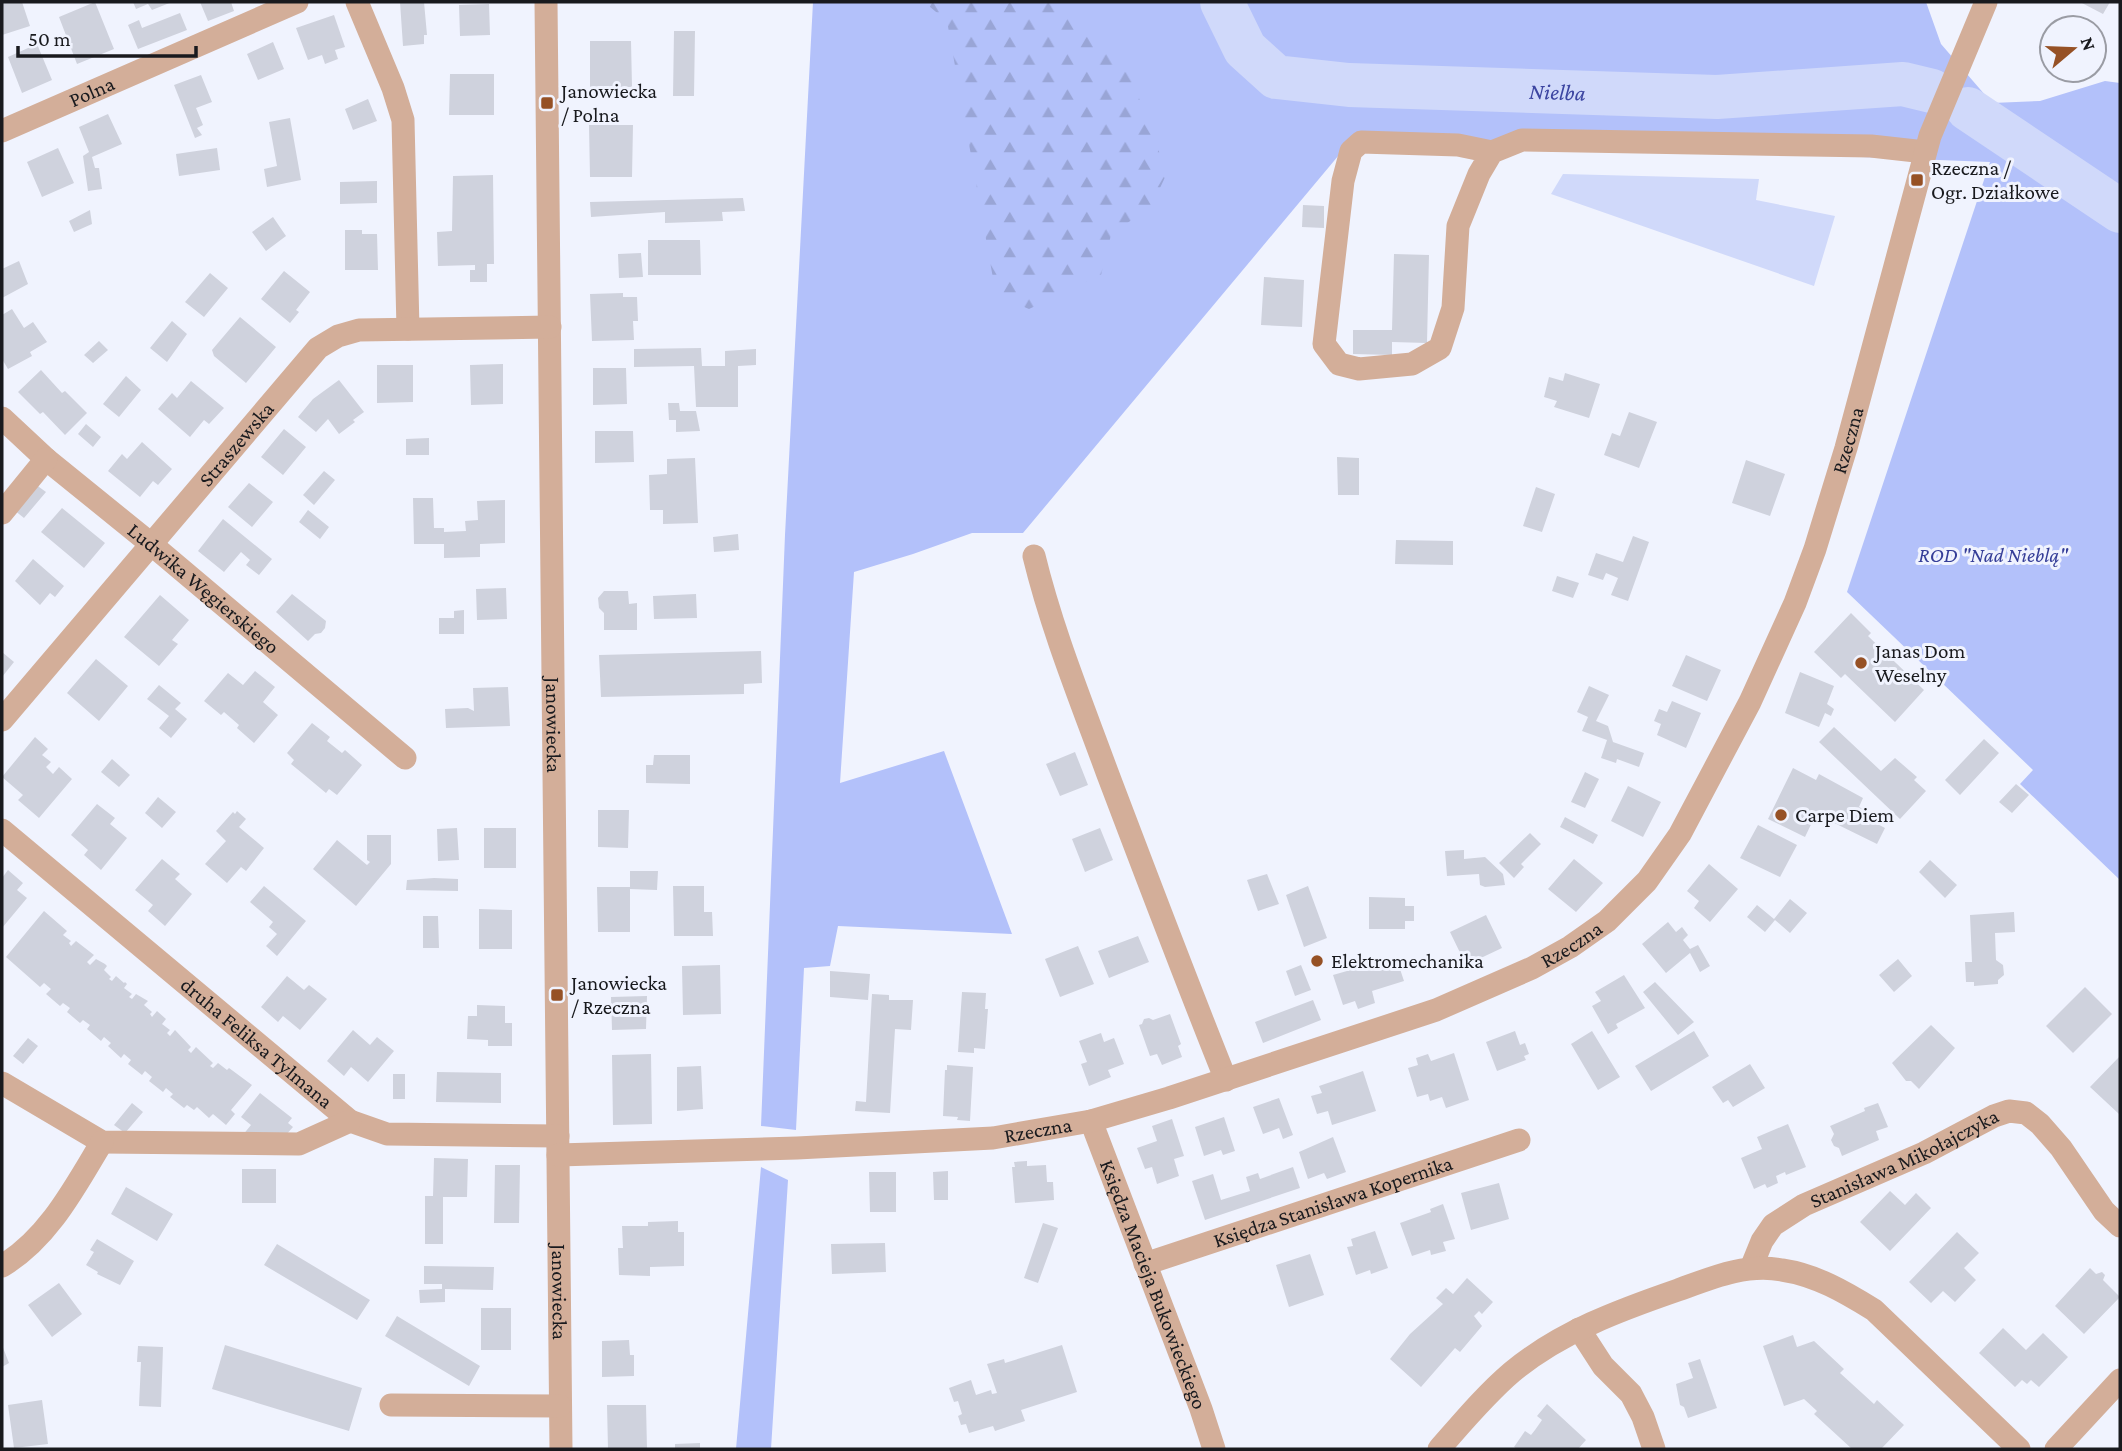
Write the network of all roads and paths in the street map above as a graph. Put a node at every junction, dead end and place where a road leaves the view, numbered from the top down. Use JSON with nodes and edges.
{"nodes":[{"id":1,"x":297,"y":2,"type":"edge"},
{"id":2,"x":357,"y":2,"type":"edge"},
{"id":3,"x":546,"y":2,"type":"edge"},
{"id":4,"x":1986,"y":2,"type":"edge"},
{"id":5,"x":2,"y":131,"type":"edge"},
{"id":6,"x":1492,"y":152,"type":"junction"},
{"id":7,"x":1925,"y":152,"type":"junction"},
{"id":8,"x":550,"y":327,"type":"junction"},
{"id":9,"x":408,"y":329,"type":"junction"},
{"id":10,"x":2,"y":418,"type":"edge"},
{"id":11,"x":47,"y":459,"type":"junction"},
{"id":12,"x":2,"y":513,"type":"edge"},
{"id":13,"x":151,"y":544,"type":"junction"},
{"id":14,"x":1034,"y":556,"type":"dead end"},
{"id":15,"x":2,"y":720,"type":"edge"},
{"id":16,"x":405,"y":758,"type":"dead end"},
{"id":17,"x":2,"y":830,"type":"edge"},
{"id":18,"x":1226,"y":1080,"type":"junction"},
{"id":19,"x":2,"y":1083,"type":"edge"},
{"id":20,"x":349,"y":1121,"type":"junction"},
{"id":21,"x":1091,"y":1121,"type":"junction"},
{"id":22,"x":1519,"y":1140,"type":"dead end"},
{"id":23,"x":102,"y":1142,"type":"junction"},
{"id":24,"x":558,"y":1146,"type":"junction"},
{"id":25,"x":2120,"y":1226,"type":"edge"},
{"id":26,"x":1145,"y":1264,"type":"junction"},
{"id":27,"x":2,"y":1266,"type":"edge"},
{"id":28,"x":1751,"y":1268,"type":"junction"},
{"id":29,"x":1579,"y":1329,"type":"junction"},
{"id":30,"x":2120,"y":1380,"type":"edge"},
{"id":31,"x":391,"y":1405,"type":"dead end"},
{"id":32,"x":560,"y":1406,"type":"junction"},
{"id":33,"x":561,"y":1449,"type":"edge"},
{"id":34,"x":1214,"y":1449,"type":"edge"},
{"id":35,"x":1438,"y":1449,"type":"edge"},
{"id":36,"x":1654,"y":1449,"type":"edge"},
{"id":37,"x":2019,"y":1449,"type":"edge"},
{"id":38,"x":2056,"y":1449,"type":"edge"}],
"edges":[{"from":1,"to":5,"type":"street","name":"Polna"},
{"from":2,"to":9,"type":"street"},
{"from":3,"to":8,"type":"street","name":"Janowiecka"},
{"from":4,"to":7,"type":"street","name":"Rzeczna"},
{"from":6,"to":6,"type":"street"},
{"from":6,"to":7,"type":"street"},
{"from":7,"to":18,"type":"street","name":"Rzeczna"},
{"from":8,"to":9,"type":"street","name":"Straszewska"},
{"from":8,"to":24,"type":"street","name":"Janowiecka"},
{"from":9,"to":13,"type":"street","name":"Straszewska"},
{"from":10,"to":11,"type":"street","name":"Ludwika Węgierskiego"},
{"from":11,"to":12,"type":"street"},
{"from":11,"to":13,"type":"street","name":"Ludwika Węgierskiego"},
{"from":13,"to":15,"type":"street","name":"Straszewska"},
{"from":13,"to":16,"type":"street","name":"Ludwika Węgierskiego"},
{"from":14,"to":18,"type":"street"},
{"from":17,"to":20,"type":"street","name":"druha Feliksa Tylmana"},
{"from":18,"to":21,"type":"street","name":"Rzeczna"},
{"from":19,"to":23,"type":"street"},
{"from":20,"to":23,"type":"street"},
{"from":20,"to":24,"type":"street","name":"druha Feliksa Tylmana"},
{"from":21,"to":24,"type":"street","name":"Rzeczna"},
{"from":21,"to":26,"type":"street","name":"Księdza Macieja Bukowieckiego"},
{"from":22,"to":26,"type":"street","name":"Księdza Stanisława Kopernika"},
{"from":23,"to":27,"type":"street"},
{"from":24,"to":32,"type":"street","name":"Janowiecka"},
{"from":25,"to":28,"type":"street","name":"Stanisława Mikołajczyka"},
{"from":26,"to":34,"type":"street","name":"Księdza Macieja Bukowieckiego"},
{"from":28,"to":29,"type":"street"},
{"from":28,"to":37,"type":"street"},
{"from":29,"to":35,"type":"street"},
{"from":29,"to":36,"type":"street"},
{"from":30,"to":38,"type":"street"},
{"from":31,"to":32,"type":"street"},
{"from":32,"to":33,"type":"street","name":"Janowiecka"}]}
